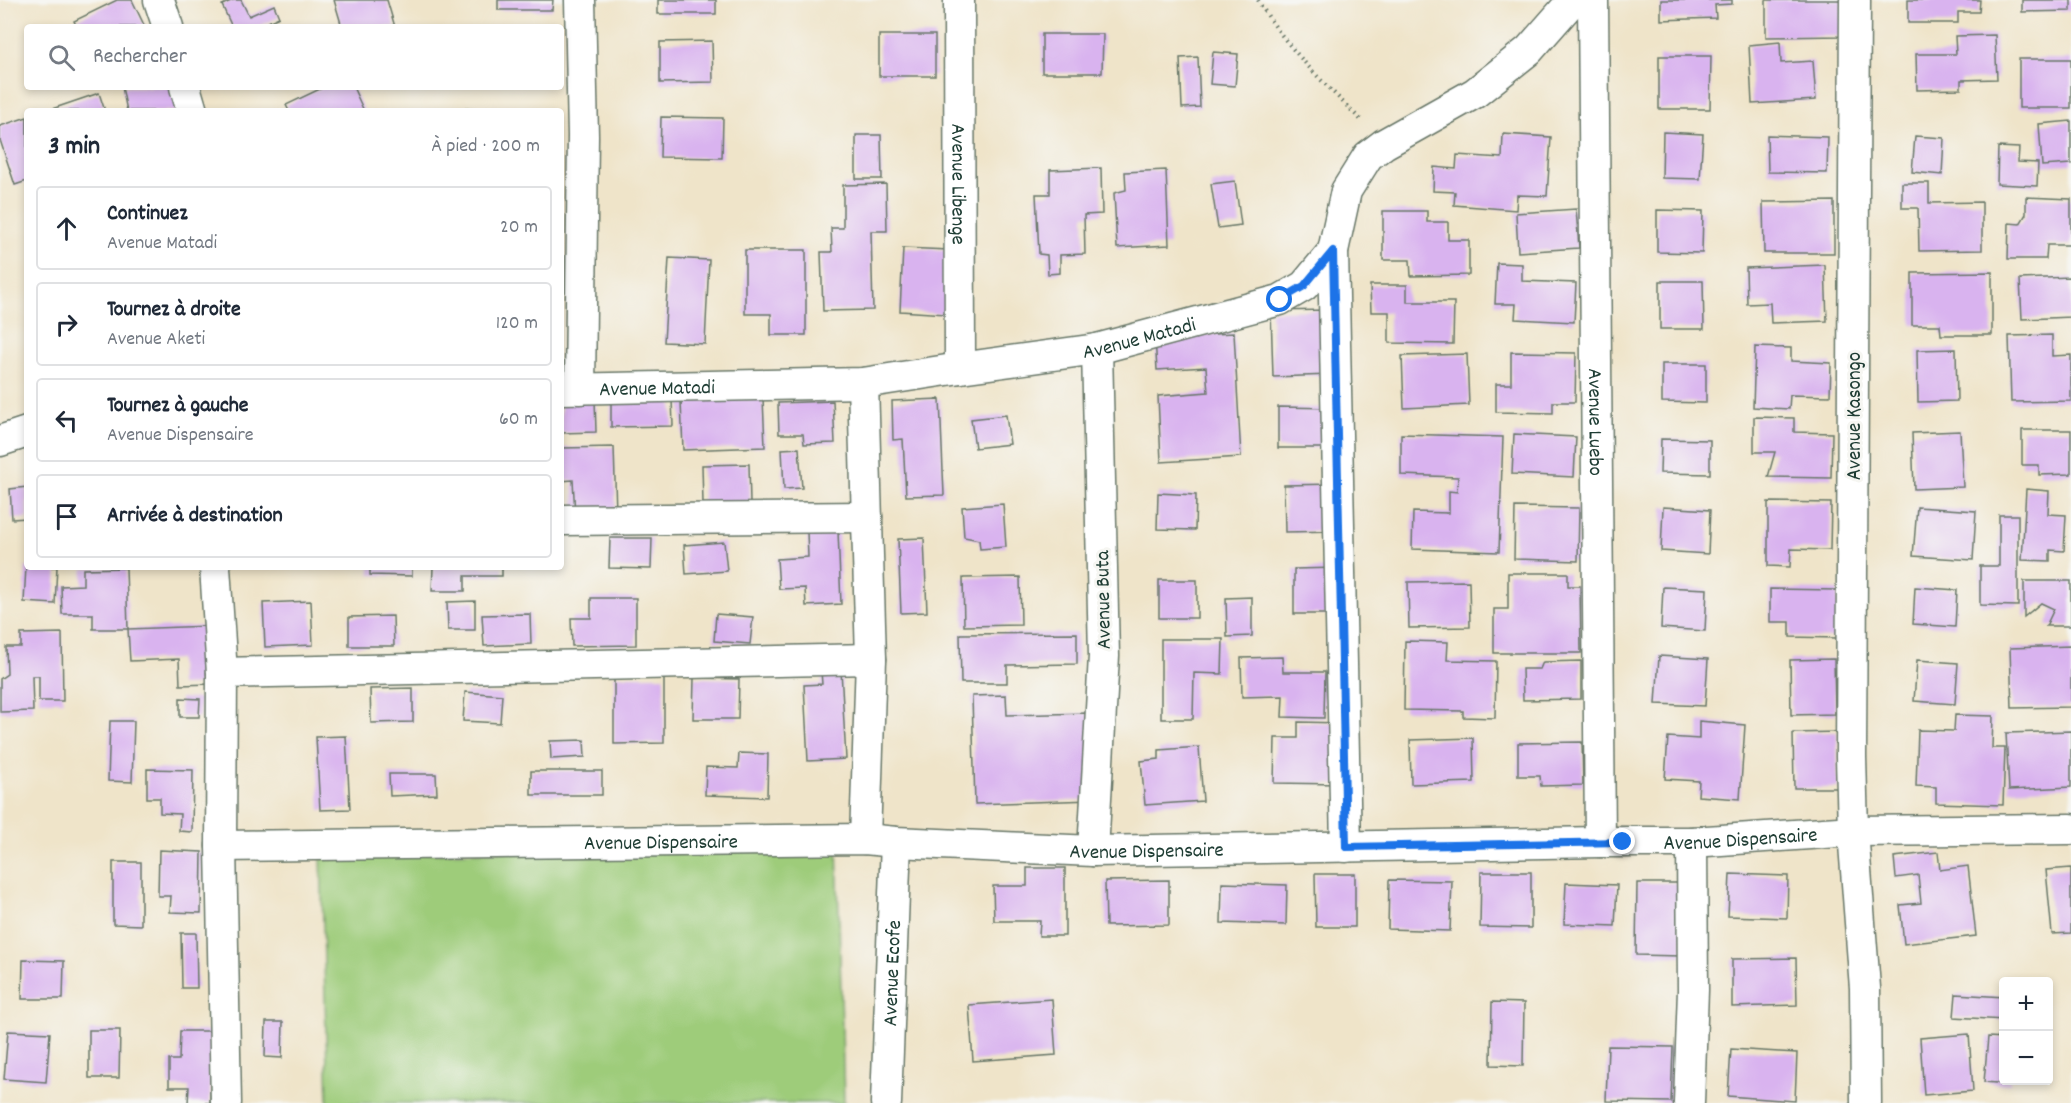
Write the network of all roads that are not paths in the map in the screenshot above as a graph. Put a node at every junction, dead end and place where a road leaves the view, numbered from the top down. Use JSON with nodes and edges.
{"nodes":[{"id":1,"x":159,"y":0,"type":"edge"},
{"id":2,"x":580,"y":0,"type":"edge"},
{"id":3,"x":958,"y":0,"type":"edge"},
{"id":4,"x":1573,"y":0,"type":"edge"},
{"id":5,"x":1593,"y":0,"type":"edge"},
{"id":6,"x":1855,"y":0,"type":"edge"},
{"id":7,"x":167,"y":24,"type":"edge"},
{"id":8,"x":186,"y":90,"type":"edge"},
{"id":9,"x":191,"y":108,"type":"edge"},
{"id":10,"x":1333,"y":251,"type":"junction"},
{"id":11,"x":1097,"y":349,"type":"junction"},
{"id":12,"x":960,"y":368,"type":"junction"},
{"id":13,"x":863,"y":383,"type":"junction"},
{"id":14,"x":571,"y":389,"type":"edge"},
{"id":15,"x":24,"y":433,"type":"edge"},
{"id":16,"x":0,"y":441,"type":"edge"},
{"id":17,"x":867,"y":517,"type":"junction"},
{"id":18,"x":564,"y":520,"type":"edge"},
{"id":19,"x":215,"y":570,"type":"edge"},
{"id":20,"x":871,"y":659,"type":"junction"},
{"id":21,"x":222,"y":673,"type":"junction"},
{"id":22,"x":2071,"y":829,"type":"edge"},
{"id":23,"x":1853,"y":831,"type":"junction"},
{"id":24,"x":865,"y":839,"type":"junction"},
{"id":25,"x":896,"y":842,"type":"junction"},
{"id":26,"x":1600,"y":842,"type":"junction"},
{"id":27,"x":1692,"y":842,"type":"junction"},
{"id":28,"x":221,"y":846,"type":"junction"},
{"id":29,"x":1346,"y":847,"type":"junction"},
{"id":30,"x":1093,"y":851,"type":"junction"},
{"id":31,"x":226,"y":1103,"type":"edge"},
{"id":32,"x":886,"y":1103,"type":"edge"},
{"id":33,"x":1689,"y":1103,"type":"edge"},
{"id":34,"x":1866,"y":1103,"type":"edge"}],
"edges":[{"from":1,"to":7,"type":"street"},
{"from":2,"to":14,"type":"street"},
{"from":3,"to":12,"type":"street","name":"Avenue Libenge"},
{"from":4,"to":10,"type":"street","name":"Avenue Matadi"},
{"from":5,"to":26,"type":"street","name":"Avenue Luebo"},
{"from":6,"to":23,"type":"street","name":"Avenue Kasongo"},
{"from":8,"to":9,"type":"street"},
{"from":10,"to":11,"type":"street","name":"Avenue Matadi"},
{"from":10,"to":29,"type":"street"},
{"from":11,"to":12,"type":"street","name":"Avenue Matadi"},
{"from":11,"to":30,"type":"street","name":"Avenue Buta"},
{"from":12,"to":13,"type":"street","name":"Avenue Matadi"},
{"from":13,"to":14,"type":"street","name":"Avenue Matadi"},
{"from":13,"to":17,"type":"street"},
{"from":15,"to":16,"type":"street"},
{"from":17,"to":18,"type":"street"},
{"from":17,"to":20,"type":"street"},
{"from":19,"to":21,"type":"street"},
{"from":20,"to":21,"type":"street"},
{"from":20,"to":24,"type":"street"},
{"from":21,"to":28,"type":"street"},
{"from":22,"to":23,"type":"street","name":"Avenue Dispensaire"},
{"from":23,"to":27,"type":"street","name":"Avenue Dispensaire"},
{"from":23,"to":34,"type":"street","name":"Avenue Kasongo"},
{"from":24,"to":25,"type":"street","name":"Avenue Dispensaire"},
{"from":24,"to":28,"type":"street","name":"Avenue Dispensaire"},
{"from":25,"to":30,"type":"street","name":"Avenue Dispensaire"},
{"from":25,"to":32,"type":"street","name":"Avenue Ecofe"},
{"from":26,"to":27,"type":"street","name":"Avenue Dispensaire"},
{"from":26,"to":29,"type":"street","name":"Avenue Dispensaire"},
{"from":27,"to":33,"type":"street"},
{"from":28,"to":31,"type":"street"},
{"from":29,"to":30,"type":"street","name":"Avenue Dispensaire"}]}
